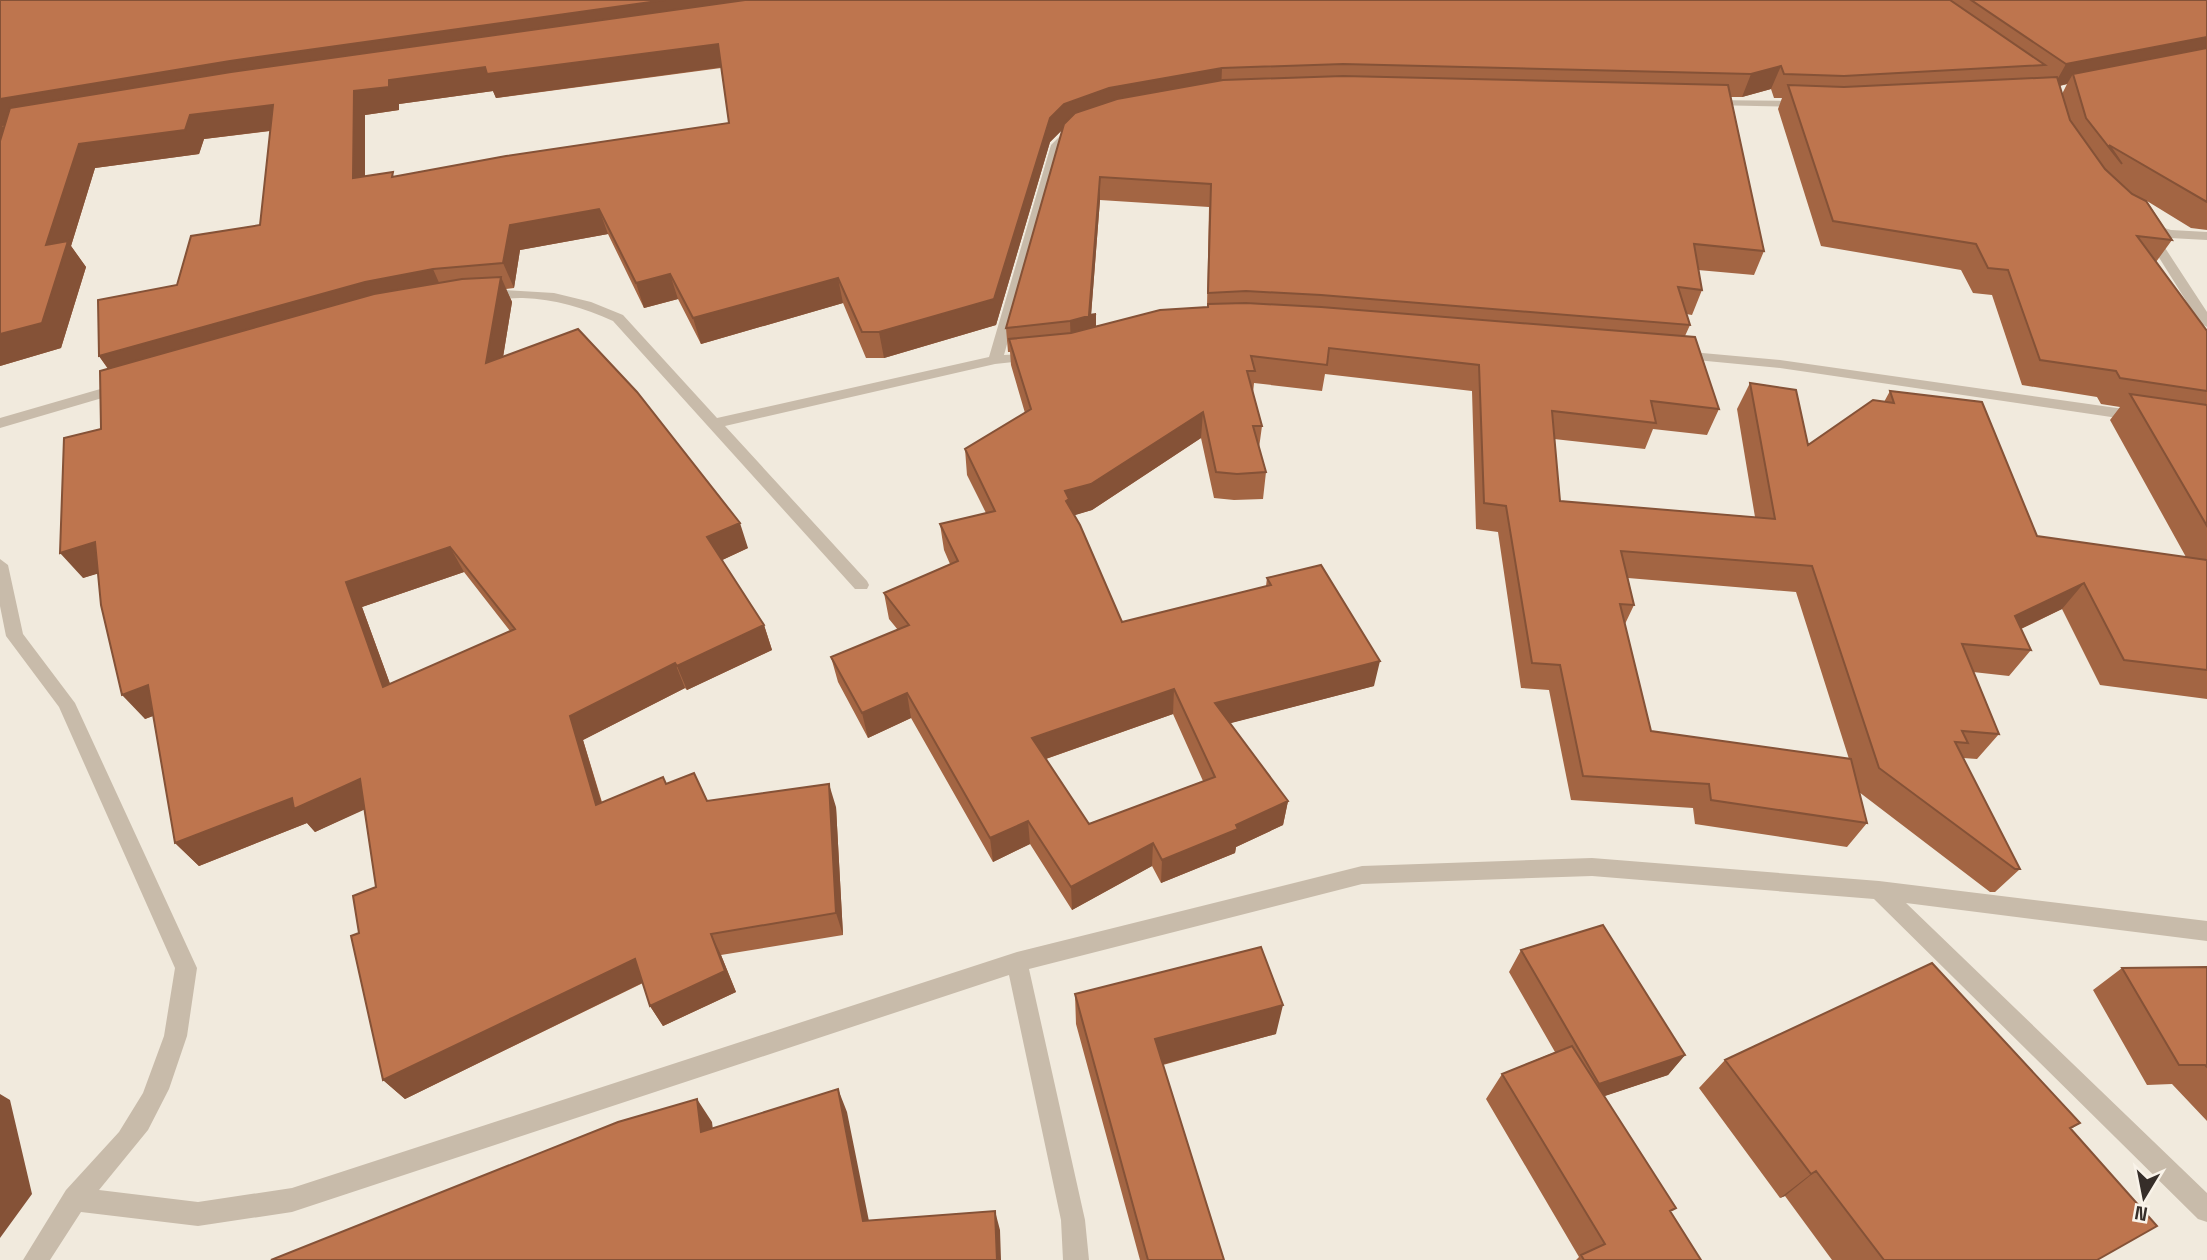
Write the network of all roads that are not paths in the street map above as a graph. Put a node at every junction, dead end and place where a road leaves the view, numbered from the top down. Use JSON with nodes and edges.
{"nodes":[{"id":1,"x":1696,"y":102,"type":"edge"},
{"id":2,"x":1820,"y":105,"type":"edge"},
{"id":3,"x":1091,"y":124,"type":"edge"},
{"id":4,"x":2207,"y":236,"type":"edge"},
{"id":5,"x":472,"y":297,"type":"edge"},
{"id":6,"x":2207,"y":323,"type":"edge"},
{"id":7,"x":1045,"y":355,"type":"edge"},
{"id":8,"x":1671,"y":355,"type":"edge"},
{"id":9,"x":995,"y":360,"type":"junction"},
{"id":10,"x":132,"y":385,"type":"edge"},
{"id":11,"x":2152,"y":418,"type":"edge"},
{"id":12,"x":0,"y":423,"type":"edge"},
{"id":13,"x":715,"y":423,"type":"junction"},
{"id":14,"x":0,"y":565,"type":"edge"},
{"id":15,"x":861,"y":585,"type":"dead end"},
{"id":16,"x":8,"y":639,"type":"edge"},
{"id":17,"x":1879,"y":890,"type":"junction"},
{"id":18,"x":2207,"y":931,"type":"edge"},
{"id":19,"x":1017,"y":962,"type":"junction"},
{"id":20,"x":75,"y":1199,"type":"junction"},
{"id":21,"x":2207,"y":1210,"type":"edge"},
{"id":22,"x":36,"y":1260,"type":"edge"},
{"id":23,"x":1076,"y":1260,"type":"edge"}],
"edges":[{"from":1,"to":2,"type":"street"},
{"from":3,"to":9,"type":"street"},
{"from":4,"to":6,"type":"street"},
{"from":5,"to":13,"type":"street"},
{"from":7,"to":9,"type":"street"},
{"from":8,"to":11,"type":"street"},
{"from":9,"to":13,"type":"street"},
{"from":10,"to":12,"type":"street"},
{"from":13,"to":15,"type":"street"},
{"from":14,"to":16,"type":"street"},
{"from":16,"to":20,"type":"street"},
{"from":17,"to":18,"type":"street"},
{"from":17,"to":19,"type":"street"},
{"from":17,"to":21,"type":"street"},
{"from":19,"to":20,"type":"street"},
{"from":19,"to":23,"type":"street"},
{"from":20,"to":22,"type":"street"}]}
